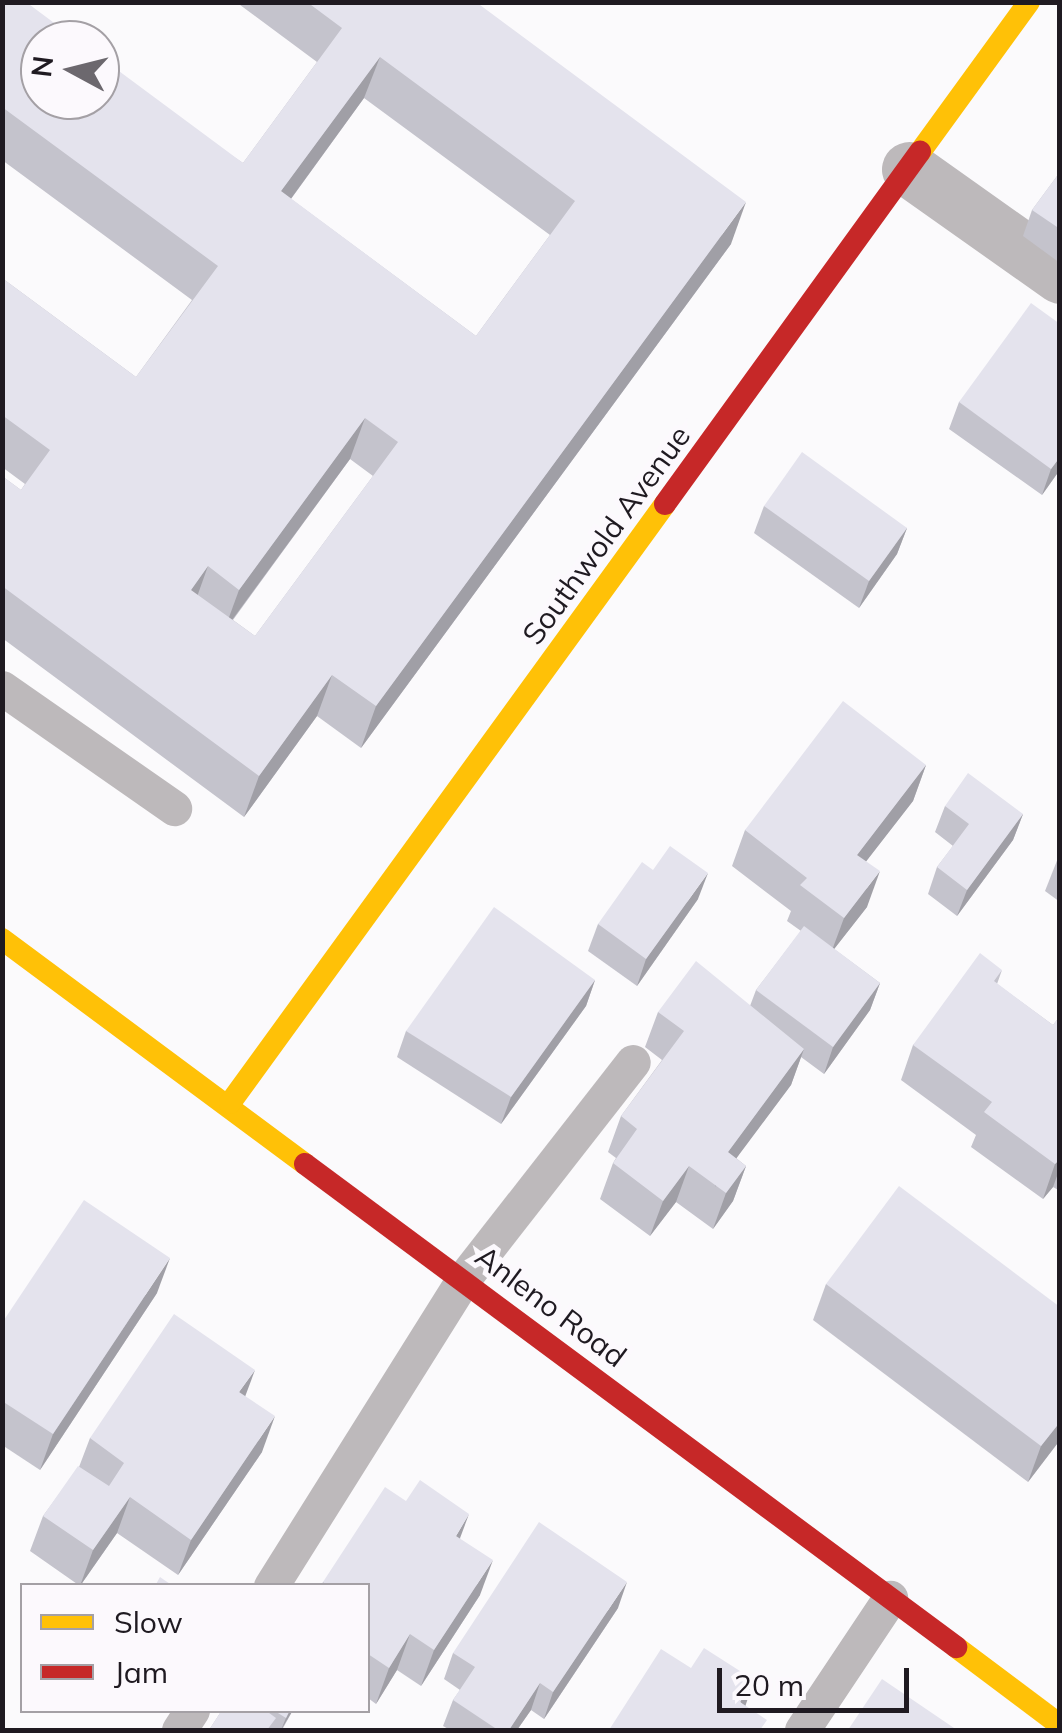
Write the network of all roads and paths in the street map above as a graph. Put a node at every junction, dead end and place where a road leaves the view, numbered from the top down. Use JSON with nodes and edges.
{"nodes":[{"id":1,"x":1030,"y":2,"type":"edge"},
{"id":2,"x":909,"y":168,"type":"junction"},
{"id":3,"x":1060,"y":276,"type":"edge"},
{"id":4,"x":2,"y":688,"type":"edge"},
{"id":5,"x":174,"y":808,"type":"dead end"},
{"id":6,"x":2,"y":939,"type":"edge"},
{"id":7,"x":633,"y":1062,"type":"dead end"},
{"id":8,"x":230,"y":1104,"type":"junction"},
{"id":9,"x":464,"y":1278,"type":"junction"},
{"id":10,"x":272,"y":1583,"type":"edge"},
{"id":11,"x":890,"y":1598,"type":"junction"},
{"id":12,"x":1060,"y":1724,"type":"edge"},
{"id":13,"x":802,"y":1730,"type":"edge"}],
"edges":[{"from":1,"to":2,"type":"street","name":"Southwold Avenue"},
{"from":2,"to":3,"type":"street"},
{"from":2,"to":8,"type":"street","name":"Southwold Avenue"},
{"from":4,"to":5,"type":"lane"},
{"from":6,"to":8,"type":"street","name":"Anleno Road"},
{"from":7,"to":9,"type":"lane"},
{"from":8,"to":9,"type":"street","name":"Anleno Road"},
{"from":9,"to":10,"type":"lane"},
{"from":9,"to":11,"type":"street","name":"Anleno Road"},
{"from":11,"to":12,"type":"street","name":"Anleno Road"},
{"from":11,"to":13,"type":"lane"}]}
